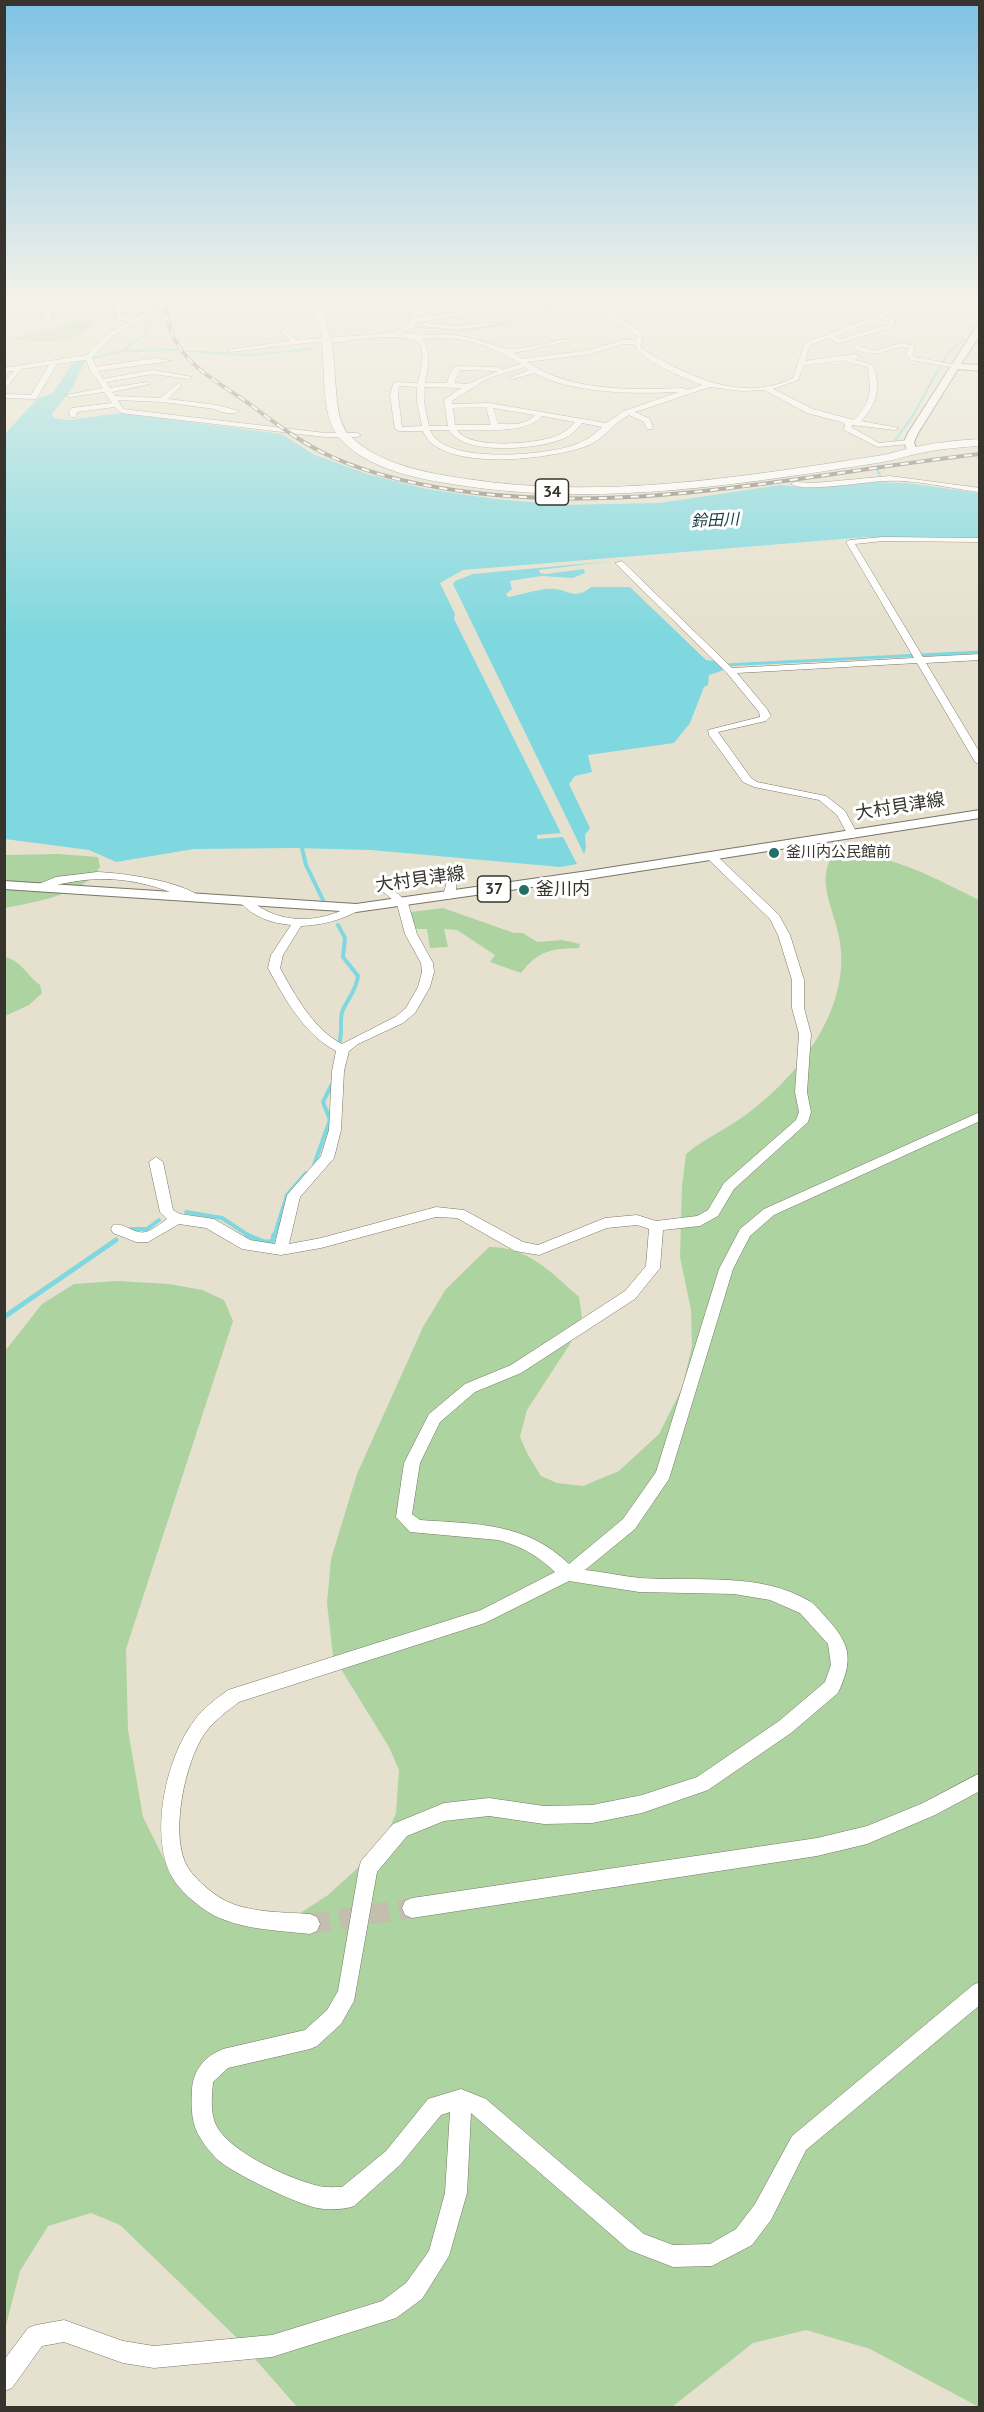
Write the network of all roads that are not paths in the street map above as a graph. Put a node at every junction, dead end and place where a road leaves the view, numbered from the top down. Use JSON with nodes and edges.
{"nodes":[{"id":1,"x":72,"y":412,"type":"edge"},
{"id":2,"x":126,"y":412,"type":"edge"},
{"id":3,"x":335,"y":412,"type":"edge"},
{"id":4,"x":346,"y":412,"type":"edge"},
{"id":5,"x":396,"y":412,"type":"edge"},
{"id":6,"x":423,"y":412,"type":"edge"},
{"id":7,"x":448,"y":412,"type":"edge"},
{"id":8,"x":491,"y":412,"type":"edge"},
{"id":9,"x":526,"y":412,"type":"edge"},
{"id":10,"x":636,"y":412,"type":"edge"},
{"id":11,"x":812,"y":412,"type":"edge"},
{"id":12,"x":866,"y":412,"type":"edge"},
{"id":13,"x":926,"y":412,"type":"edge"},
{"id":14,"x":632,"y":413,"type":"junction"},
{"id":15,"x":540,"y":414,"type":"junction"},
{"id":16,"x":73,"y":415,"type":"dead end"},
{"id":17,"x":580,"y":421,"type":"junction"},
{"id":18,"x":846,"y":422,"type":"junction"},
{"id":19,"x":856,"y":422,"type":"junction"},
{"id":20,"x":609,"y":426,"type":"junction"},
{"id":21,"x":650,"y":426,"type":"dead end"},
{"id":22,"x":495,"y":427,"type":"junction"},
{"id":23,"x":452,"y":428,"type":"junction"},
{"id":24,"x":895,"y":428,"type":"dead end"},
{"id":25,"x":425,"y":429,"type":"junction"},
{"id":26,"x":342,"y":435,"type":"junction"},
{"id":27,"x":357,"y":435,"type":"junction"},
{"id":28,"x":980,"y":442,"type":"edge"},
{"id":29,"x":907,"y":445,"type":"junction"},
{"id":30,"x":795,"y":484,"type":"dead end"},
{"id":31,"x":980,"y":490,"type":"edge"},
{"id":32,"x":980,"y":540,"type":"edge"},
{"id":33,"x":619,"y":563,"type":"dead end"},
{"id":34,"x":917,"y":656,"type":"junction"},
{"id":35,"x":980,"y":657,"type":"edge"},
{"id":36,"x":729,"y":670,"type":"junction"},
{"id":37,"x":980,"y":762,"type":"edge"},
{"id":38,"x":980,"y":814,"type":"edge"},
{"id":39,"x":853,"y":835,"type":"junction"},
{"id":40,"x":712,"y":856,"type":"junction"},
{"id":41,"x":381,"y":884,"type":"dead end"},
{"id":42,"x":4,"y":885,"type":"edge"},
{"id":43,"x":246,"y":902,"type":"junction"},
{"id":44,"x":402,"y":903,"type":"junction"},
{"id":45,"x":304,"y":905,"type":"junction"},
{"id":46,"x":356,"y":908,"type":"junction"},
{"id":47,"x":300,"y":924,"type":"junction"},
{"id":48,"x":338,"y":1047,"type":"junction"},
{"id":49,"x":980,"y":1116,"type":"edge"},
{"id":50,"x":156,"y":1162,"type":"dead end"},
{"id":51,"x":177,"y":1219,"type":"junction"},
{"id":52,"x":656,"y":1226,"type":"junction"},
{"id":53,"x":118,"y":1229,"type":"dead end"},
{"id":54,"x":280,"y":1250,"type":"junction"},
{"id":55,"x":568,"y":1574,"type":"junction"},
{"id":56,"x":980,"y":1781,"type":"edge"},
{"id":57,"x":412,"y":1908,"type":"tunnel mouth"},
{"id":58,"x":310,"y":1924,"type":"tunnel mouth"},
{"id":59,"x":980,"y":1992,"type":"edge"},
{"id":60,"x":461,"y":2099,"type":"junction"},
{"id":61,"x":4,"y":2379,"type":"edge"}],
"edges":[{"from":1,"to":16,"type":"street"},
{"from":2,"to":26,"type":"street"},
{"from":3,"to":26,"type":"highway"},
{"from":4,"to":27,"type":"highway"},
{"from":5,"to":25,"type":"street"},
{"from":6,"to":25,"type":"street"},
{"from":7,"to":23,"type":"street"},
{"from":8,"to":22,"type":"street"},
{"from":9,"to":15,"type":"street"},
{"from":10,"to":14,"type":"street"},
{"from":11,"to":18,"type":"street"},
{"from":12,"to":19,"type":"street"},
{"from":13,"to":29,"type":"main road"},
{"from":14,"to":20,"type":"street"},
{"from":14,"to":21,"type":"street"},
{"from":15,"to":17,"type":"street"},
{"from":15,"to":22,"type":"street"},
{"from":17,"to":20,"type":"street"},
{"from":17,"to":23,"type":"street"},
{"from":18,"to":19,"type":"street"},
{"from":18,"to":29,"type":"street"},
{"from":19,"to":24,"type":"street"},
{"from":20,"to":25,"type":"street"},
{"from":22,"to":23,"type":"street"},
{"from":23,"to":25,"type":"street"},
{"from":26,"to":27,"type":"street"},
{"from":26,"to":29,"type":"highway","number":"34"},
{"from":27,"to":29,"type":"highway","number":"34"},
{"from":28,"to":29,"type":"highway","number":"34"},
{"from":30,"to":31,"type":"street"},
{"from":32,"to":34,"type":"street"},
{"from":33,"to":36,"type":"street"},
{"from":34,"to":35,"type":"street"},
{"from":34,"to":36,"type":"street"},
{"from":34,"to":37,"type":"street"},
{"from":36,"to":39,"type":"street"},
{"from":38,"to":39,"type":"main road","name":"大村貝津線","number":"37"},
{"from":39,"to":40,"type":"main road","name":"大村貝津線","number":"37"},
{"from":40,"to":44,"type":"main road","name":"大村貝津線","number":"37"},
{"from":40,"to":52,"type":"street"},
{"from":41,"to":44,"type":"street"},
{"from":42,"to":43,"type":"main road","name":"大村貝津線","number":"37"},
{"from":43,"to":45,"type":"main road","name":"大村貝津線","number":"37"},
{"from":43,"to":47,"type":"street"},
{"from":44,"to":46,"type":"main road","name":"大村貝津線","number":"37"},
{"from":44,"to":48,"type":"street"},
{"from":45,"to":46,"type":"main road","name":"大村貝津線","number":"37"},
{"from":45,"to":47,"type":"street"},
{"from":46,"to":47,"type":"street"},
{"from":47,"to":48,"type":"street"},
{"from":48,"to":54,"type":"street"},
{"from":49,"to":55,"type":"street"},
{"from":50,"to":51,"type":"street"},
{"from":51,"to":53,"type":"street"},
{"from":51,"to":54,"type":"street"},
{"from":52,"to":54,"type":"street"},
{"from":52,"to":55,"type":"street"},
{"from":55,"to":58,"type":"street"},
{"from":55,"to":60,"type":"street"},
{"from":56,"to":57,"type":"street"},
{"from":59,"to":60,"type":"street"},
{"from":60,"to":61,"type":"street"}]}
